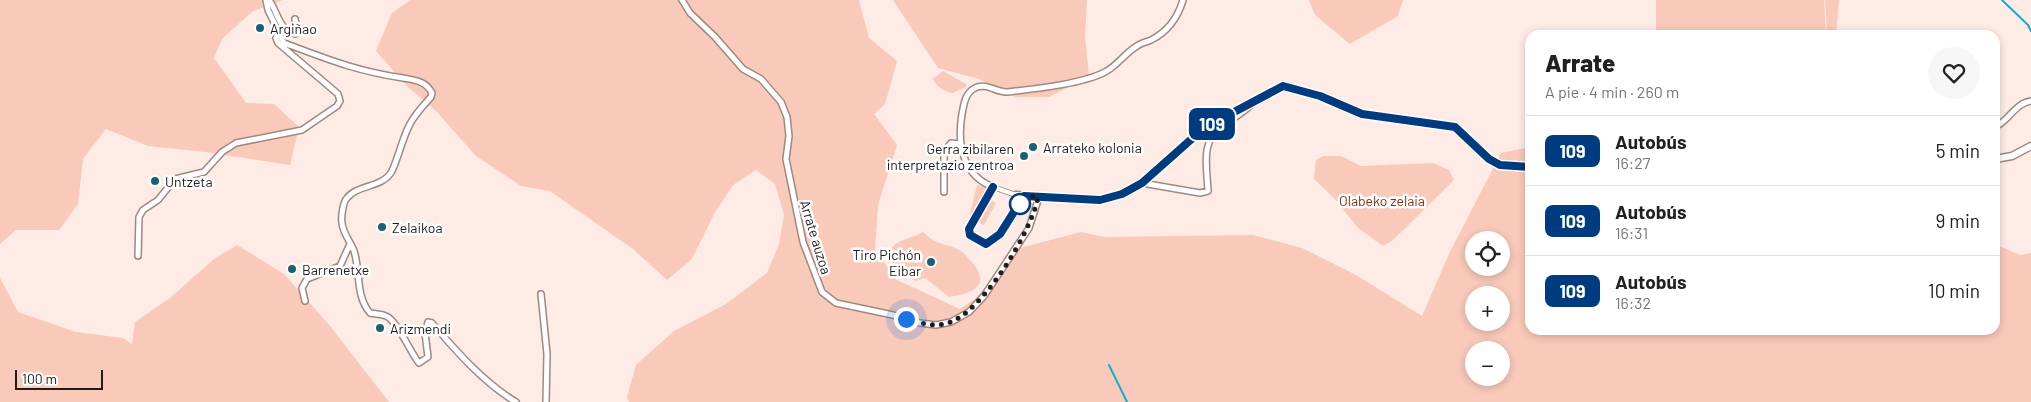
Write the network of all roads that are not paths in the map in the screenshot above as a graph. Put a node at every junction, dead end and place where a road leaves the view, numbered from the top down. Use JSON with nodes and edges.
{"nodes":[{"id":1,"x":268,"y":0,"type":"edge"},
{"id":2,"x":682,"y":0,"type":"edge"},
{"id":3,"x":1183,"y":0,"type":"edge"},
{"id":4,"x":296,"y":19,"type":"dead end"},
{"id":5,"x":278,"y":33,"type":"junction"},
{"id":6,"x":1255,"y":101,"type":"junction"},
{"id":7,"x":2031,"y":101,"type":"edge"},
{"id":8,"x":2000,"y":125,"type":"edge"},
{"id":9,"x":958,"y":143,"type":"junction"},
{"id":10,"x":2031,"y":146,"type":"edge"},
{"id":11,"x":2000,"y":158,"type":"edge"},
{"id":12,"x":1525,"y":167,"type":"edge"},
{"id":13,"x":1142,"y":183,"type":"junction"},
{"id":14,"x":993,"y":187,"type":"junction"},
{"id":15,"x":944,"y":192,"type":"dead end"},
{"id":16,"x":1016,"y":195,"type":"joint"},
{"id":17,"x":1024,"y":196,"type":"junction"},
{"id":18,"x":1038,"y":197,"type":"junction"},
{"id":19,"x":350,"y":244,"type":"junction"},
{"id":20,"x":138,"y":256,"type":"dead end"},
{"id":21,"x":541,"y":294,"type":"dead end"},
{"id":22,"x":305,"y":301,"type":"dead end"},
{"id":23,"x":516,"y":402,"type":"edge"},
{"id":24,"x":546,"y":402,"type":"edge"}],
"edges":[{"from":1,"to":4,"type":"street"},
{"from":1,"to":5,"type":"street"},
{"from":2,"to":18,"type":"street","name":"Arrate auzoa"},
{"from":3,"to":9,"type":"street"},
{"from":5,"to":19,"type":"street"},
{"from":5,"to":20,"type":"street"},
{"from":6,"to":12,"type":"street"},
{"from":6,"to":13,"type":"street"},
{"from":6,"to":13,"type":"street"},
{"from":7,"to":8,"type":"street"},
{"from":9,"to":14,"type":"street"},
{"from":9,"to":15,"type":"street"},
{"from":10,"to":11,"type":"street"},
{"from":13,"to":18,"type":"street"},
{"from":14,"to":16,"type":"street"},
{"from":14,"to":17,"type":"street"},
{"from":16,"to":17,"type":"street"},
{"from":17,"to":18,"type":"street"},
{"from":19,"to":22,"type":"street"},
{"from":19,"to":23,"type":"street"},
{"from":21,"to":24,"type":"street"}]}
